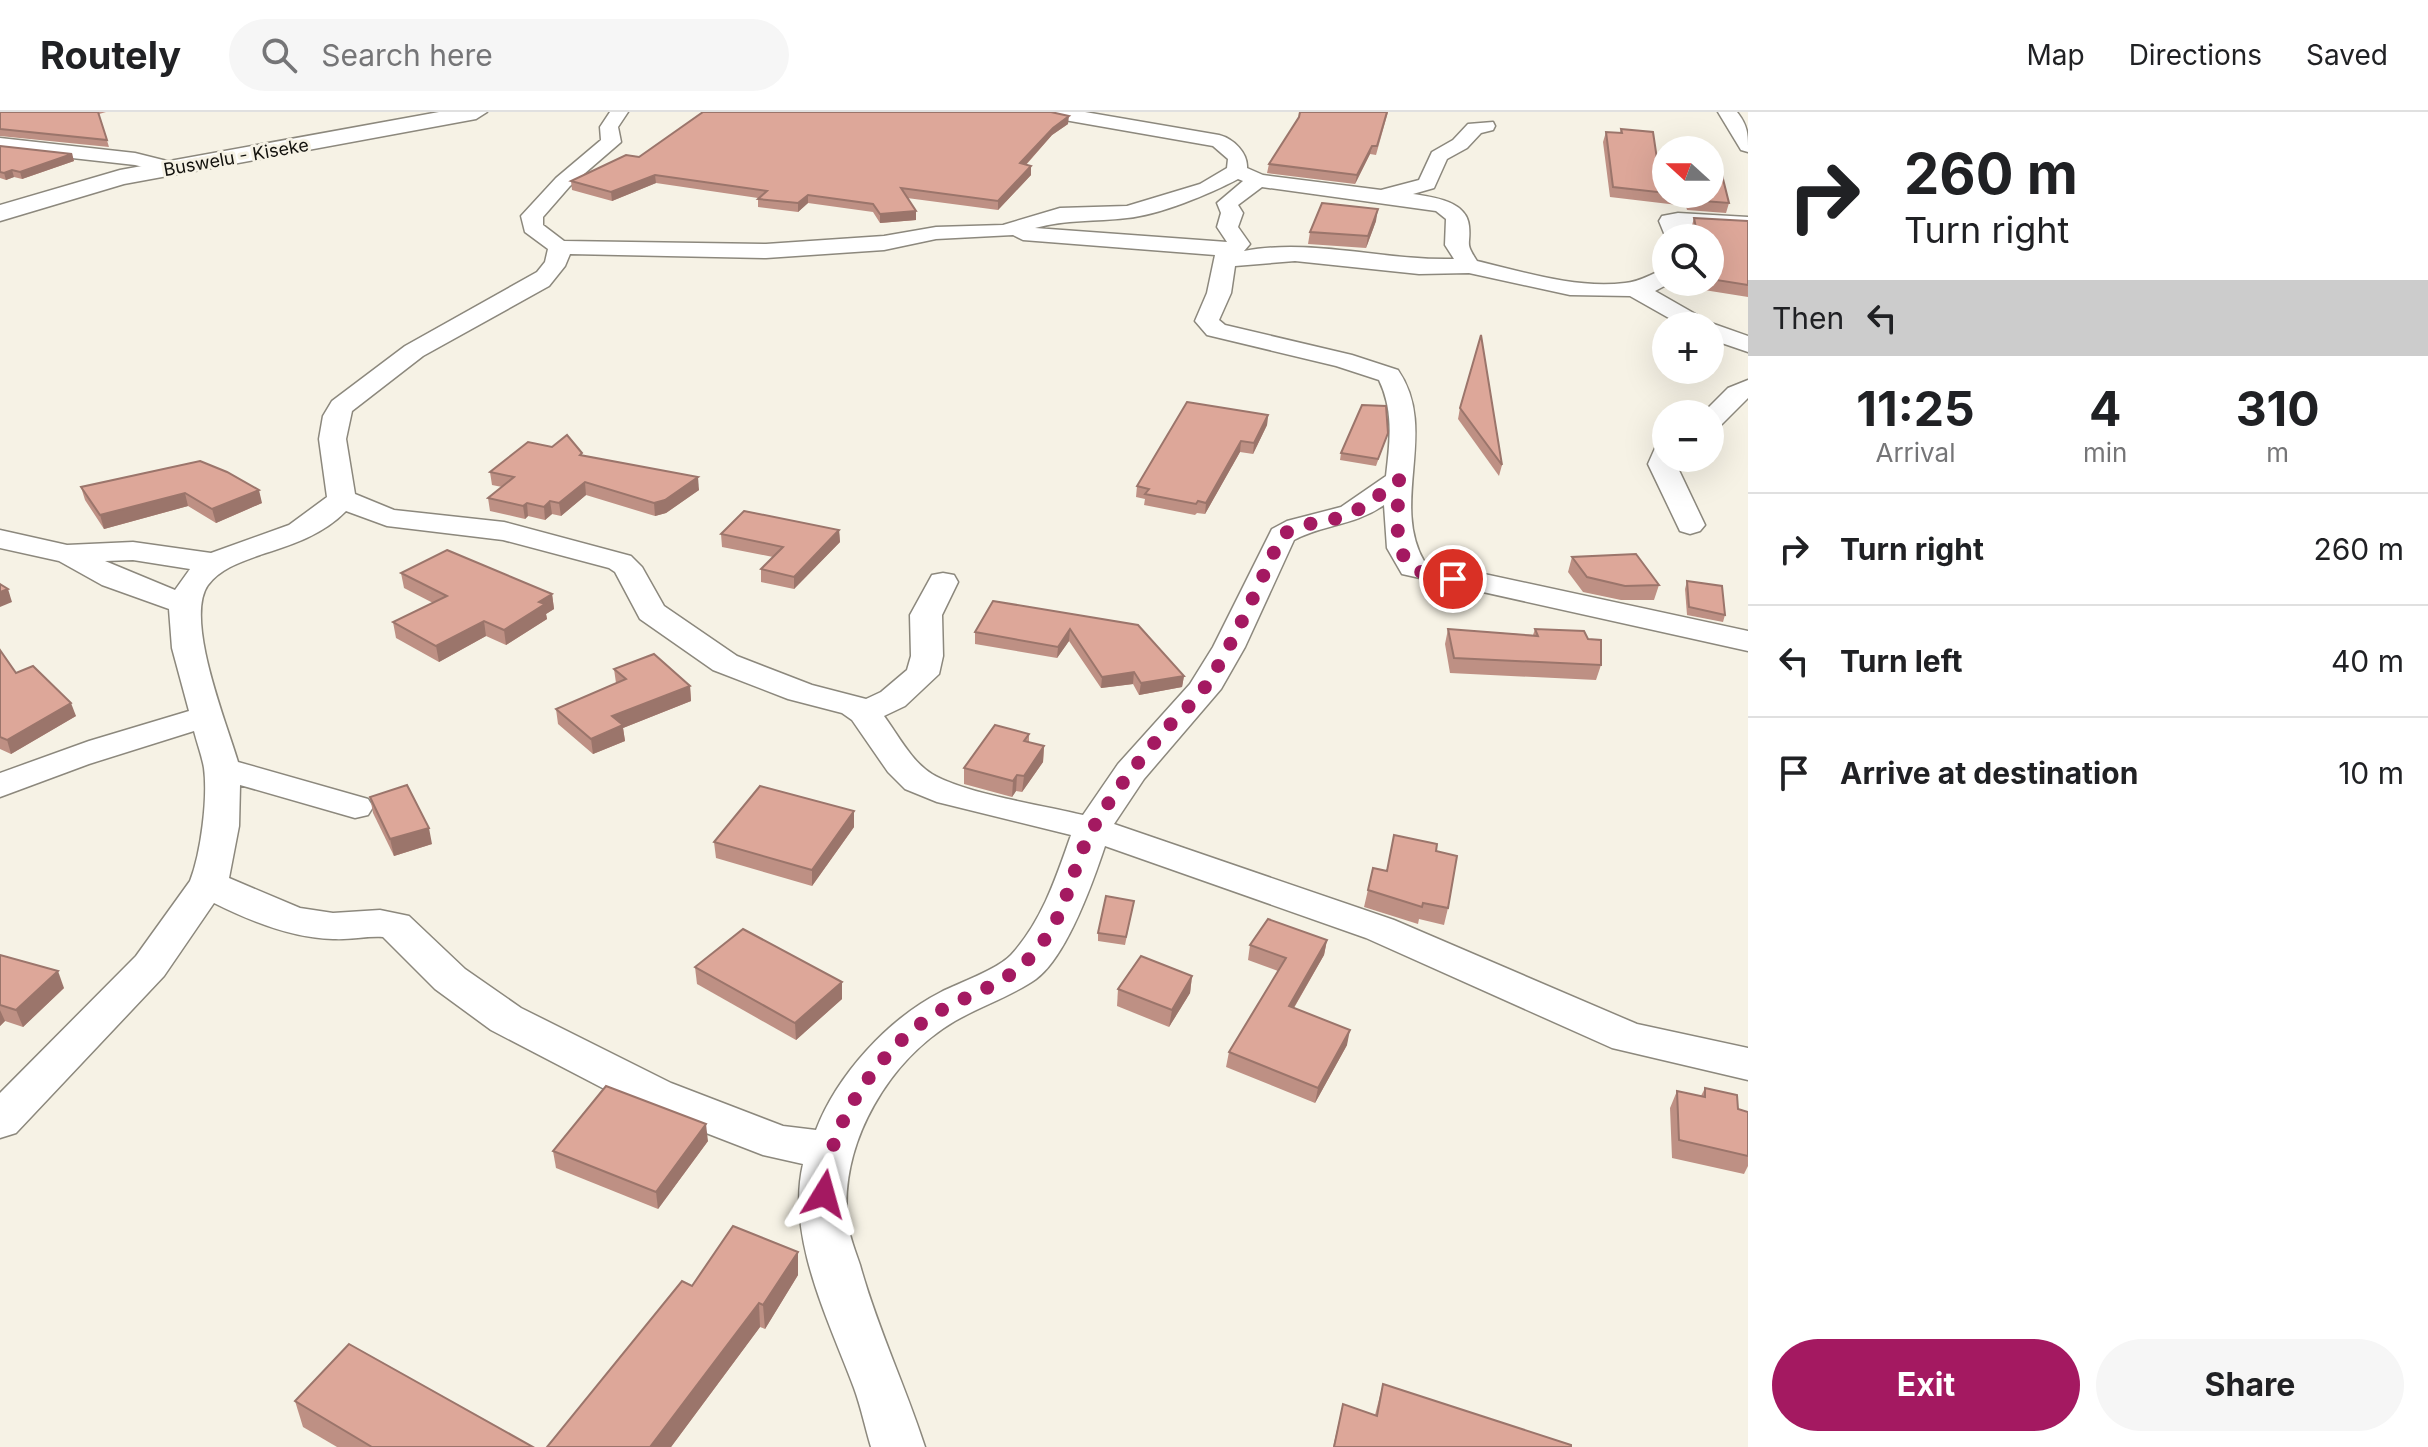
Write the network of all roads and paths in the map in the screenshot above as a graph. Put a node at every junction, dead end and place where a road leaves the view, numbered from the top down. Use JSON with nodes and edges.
{"nodes":[{"id":1,"x":476,"y":112,"type":"edge"},
{"id":2,"x":619,"y":112,"type":"edge"},
{"id":3,"x":1053,"y":112,"type":"edge"},
{"id":4,"x":1738,"y":118,"type":"edge"},
{"id":5,"x":1486,"y":126,"type":"dead end"},
{"id":6,"x":0,"y":144,"type":"edge"},
{"id":7,"x":1748,"y":146,"type":"edge"},
{"id":8,"x":172,"y":168,"type":"junction"},
{"id":9,"x":1248,"y":179,"type":"junction"},
{"id":10,"x":1378,"y":197,"type":"junction"},
{"id":11,"x":0,"y":213,"type":"edge"},
{"id":12,"x":1748,"y":223,"type":"edge"},
{"id":13,"x":1670,"y":224,"type":"edge"},
{"id":14,"x":1005,"y":231,"type":"junction"},
{"id":15,"x":559,"y":247,"type":"junction"},
{"id":16,"x":1228,"y":256,"type":"junction"},
{"id":17,"x":1469,"y":266,"type":"junction"},
{"id":18,"x":1652,"y":282,"type":"edge"},
{"id":19,"x":1634,"y":289,"type":"junction"},
{"id":20,"x":1676,"y":312,"type":"edge"},
{"id":21,"x":1724,"y":336,"type":"edge"},
{"id":22,"x":1748,"y":345,"type":"edge"},
{"id":23,"x":1748,"y":388,"type":"edge"},
{"id":24,"x":1724,"y":406,"type":"edge"},
{"id":25,"x":1666,"y":472,"type":"edge"},
{"id":26,"x":1399,"y":480,"type":"junction"},
{"id":27,"x":342,"y":499,"type":"junction"},
{"id":28,"x":1690,"y":525,"type":"dead end"},
{"id":29,"x":0,"y":539,"type":"edge"},
{"id":30,"x":67,"y":554,"type":"junction"},
{"id":31,"x":214,"y":563,"type":"junction"},
{"id":32,"x":943,"y":582,"type":"dead end"},
{"id":33,"x":184,"y":604,"type":"junction"},
{"id":34,"x":1748,"y":641,"type":"edge"},
{"id":35,"x":864,"y":713,"type":"junction"},
{"id":36,"x":206,"y":717,"type":"junction"},
{"id":37,"x":222,"y":769,"type":"junction"},
{"id":38,"x":0,"y":786,"type":"edge"},
{"id":39,"x":355,"y":807,"type":"dead end"},
{"id":40,"x":1092,"y":829,"type":"junction"},
{"id":41,"x":208,"y":883,"type":"junction"},
{"id":42,"x":1748,"y":1064,"type":"edge"},
{"id":43,"x":0,"y":1121,"type":"edge"},
{"id":44,"x":831,"y":1150,"type":"junction"},
{"id":45,"x":898,"y":1447,"type":"edge"}],
"edges":[{"from":1,"to":8,"type":"main road","name":"Buswelu - Kiseke"},
{"from":2,"to":15,"type":"street"},
{"from":3,"to":9,"type":"street"},
{"from":4,"to":7,"type":"street"},
{"from":5,"to":10,"type":"street"},
{"from":6,"to":8,"type":"street"},
{"from":8,"to":11,"type":"main road","name":"Buswelu - Kiseke"},
{"from":9,"to":10,"type":"street"},
{"from":9,"to":14,"type":"street"},
{"from":9,"to":16,"type":"street"},
{"from":10,"to":17,"type":"street"},
{"from":12,"to":13,"type":"street"},
{"from":14,"to":15,"type":"street"},
{"from":14,"to":16,"type":"street"},
{"from":15,"to":27,"type":"street"},
{"from":16,"to":17,"type":"street"},
{"from":16,"to":26,"type":"street"},
{"from":17,"to":19,"type":"street"},
{"from":18,"to":19,"type":"street"},
{"from":19,"to":20,"type":"street"},
{"from":21,"to":22,"type":"street"},
{"from":23,"to":24,"type":"street"},
{"from":25,"to":28,"type":"street"},
{"from":26,"to":34,"type":"street"},
{"from":26,"to":40,"type":"street"},
{"from":27,"to":31,"type":"street"},
{"from":27,"to":35,"type":"street"},
{"from":29,"to":30,"type":"street"},
{"from":30,"to":31,"type":"street"},
{"from":30,"to":33,"type":"street"},
{"from":31,"to":33,"type":"street"},
{"from":32,"to":35,"type":"street"},
{"from":33,"to":36,"type":"street"},
{"from":35,"to":40,"type":"street"},
{"from":36,"to":37,"type":"street"},
{"from":36,"to":38,"type":"street"},
{"from":37,"to":39,"type":"street"},
{"from":37,"to":41,"type":"street"},
{"from":40,"to":42,"type":"street"},
{"from":40,"to":44,"type":"street"},
{"from":41,"to":43,"type":"street"},
{"from":41,"to":44,"type":"street"},
{"from":44,"to":45,"type":"street"}]}
